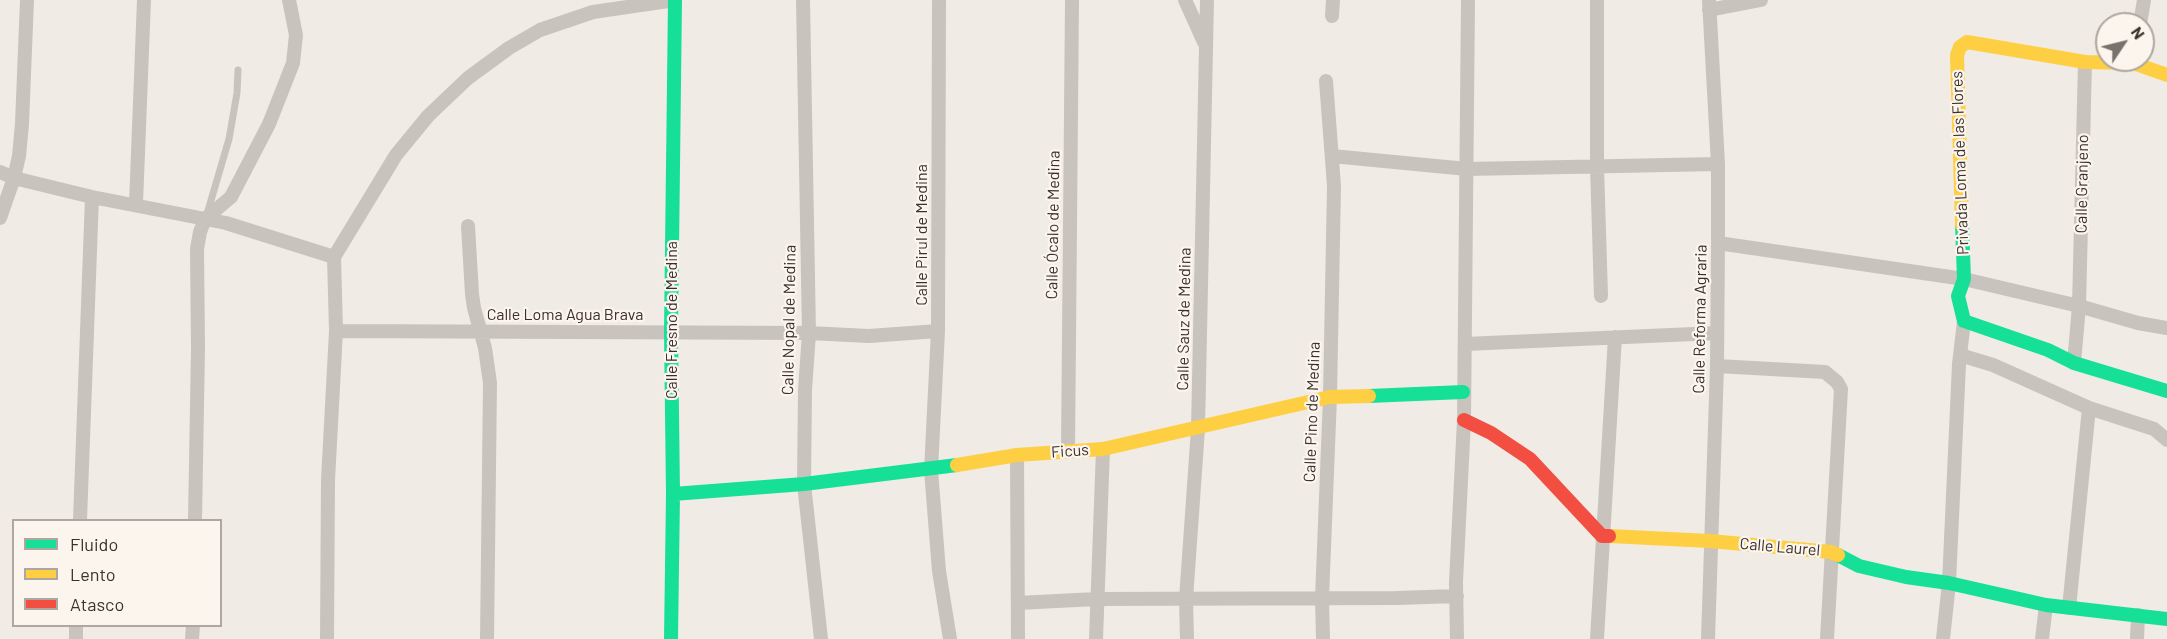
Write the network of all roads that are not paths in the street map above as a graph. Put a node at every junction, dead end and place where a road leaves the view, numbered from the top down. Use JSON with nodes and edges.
{"nodes":[{"id":1,"x":27,"y":0,"type":"edge"},
{"id":2,"x":144,"y":0,"type":"edge"},
{"id":3,"x":289,"y":0,"type":"edge"},
{"id":4,"x":675,"y":0,"type":"edge"},
{"id":5,"x":803,"y":0,"type":"edge"},
{"id":6,"x":939,"y":0,"type":"edge"},
{"id":7,"x":1072,"y":0,"type":"edge"},
{"id":8,"x":1185,"y":0,"type":"edge"},
{"id":9,"x":1207,"y":0,"type":"edge"},
{"id":10,"x":1333,"y":0,"type":"edge"},
{"id":11,"x":1468,"y":0,"type":"edge"},
{"id":12,"x":1597,"y":0,"type":"edge"},
{"id":13,"x":1761,"y":0,"type":"edge"},
{"id":14,"x":1709,"y":5,"type":"edge"},
{"id":15,"x":1332,"y":16,"type":"dead end"},
{"id":16,"x":1206,"y":46,"type":"junction"},
{"id":17,"x":2085,"y":62,"type":"junction"},
{"id":18,"x":2095,"y":62,"type":"edge"},
{"id":19,"x":238,"y":70,"type":"dead end"},
{"id":20,"x":1326,"y":81,"type":"dead end"},
{"id":21,"x":1332,"y":156,"type":"junction"},
{"id":22,"x":1718,"y":164,"type":"junction"},
{"id":23,"x":1597,"y":167,"type":"junction"},
{"id":24,"x":1467,"y":170,"type":"junction"},
{"id":25,"x":0,"y":172,"type":"edge"},
{"id":26,"x":14,"y":178,"type":"junction"},
{"id":27,"x":92,"y":197,"type":"junction"},
{"id":28,"x":136,"y":204,"type":"junction"},
{"id":29,"x":0,"y":218,"type":"edge"},
{"id":30,"x":205,"y":219,"type":"junction"},
{"id":31,"x":468,"y":226,"type":"dead end"},
{"id":32,"x":1718,"y":243,"type":"junction"},
{"id":33,"x":334,"y":257,"type":"junction"},
{"id":34,"x":1964,"y":279,"type":"junction"},
{"id":35,"x":1601,"y":296,"type":"dead end"},
{"id":36,"x":2079,"y":306,"type":"junction"},
{"id":37,"x":1964,"y":321,"type":"junction"},
{"id":38,"x":2167,"y":328,"type":"edge"},
{"id":39,"x":336,"y":331,"type":"junction"},
{"id":40,"x":481,"y":331,"type":"junction"},
{"id":41,"x":671,"y":332,"type":"junction"},
{"id":42,"x":938,"y":332,"type":"junction"},
{"id":43,"x":809,"y":333,"type":"junction"},
{"id":44,"x":1717,"y":333,"type":"junction"},
{"id":45,"x":1615,"y":337,"type":"junction"},
{"id":46,"x":1466,"y":344,"type":"junction"},
{"id":47,"x":1960,"y":355,"type":"junction"},
{"id":48,"x":2074,"y":363,"type":"junction"},
{"id":49,"x":1717,"y":366,"type":"junction"},
{"id":50,"x":2167,"y":391,"type":"edge"},
{"id":51,"x":1463,"y":392,"type":"junction"},
{"id":52,"x":1330,"y":397,"type":"junction"},
{"id":53,"x":2089,"y":408,"type":"junction"},
{"id":54,"x":1464,"y":420,"type":"junction"},
{"id":55,"x":1197,"y":429,"type":"junction"},
{"id":56,"x":2161,"y":430,"type":"edge"},
{"id":57,"x":2167,"y":440,"type":"edge"},
{"id":58,"x":1103,"y":449,"type":"junction"},
{"id":59,"x":1068,"y":451,"type":"junction"},
{"id":60,"x":1017,"y":455,"type":"junction"},
{"id":61,"x":931,"y":470,"type":"junction"},
{"id":62,"x":804,"y":484,"type":"junction"},
{"id":63,"x":673,"y":494,"type":"junction"},
{"id":64,"x":80,"y":519,"type":"edge"},
{"id":65,"x":195,"y":519,"type":"edge"},
{"id":66,"x":1602,"y":536,"type":"junction"},
{"id":67,"x":1710,"y":541,"type":"junction"},
{"id":68,"x":1831,"y":552,"type":"junction"},
{"id":69,"x":1949,"y":583,"type":"junction"},
{"id":70,"x":1456,"y":596,"type":"junction"},
{"id":71,"x":1322,"y":598,"type":"junction"},
{"id":72,"x":1096,"y":599,"type":"junction"},
{"id":73,"x":1186,"y":599,"type":"junction"},
{"id":74,"x":1018,"y":603,"type":"junction"},
{"id":75,"x":2046,"y":605,"type":"junction"},
{"id":76,"x":2069,"y":608,"type":"junction"},
{"id":77,"x":2138,"y":615,"type":"junction"},
{"id":78,"x":2167,"y":619,"type":"edge"},
{"id":79,"x":327,"y":639,"type":"edge"},
{"id":80,"x":487,"y":639,"type":"edge"},
{"id":81,"x":671,"y":639,"type":"edge"},
{"id":82,"x":821,"y":639,"type":"edge"},
{"id":83,"x":950,"y":639,"type":"edge"},
{"id":84,"x":1018,"y":639,"type":"edge"},
{"id":85,"x":1096,"y":639,"type":"edge"},
{"id":86,"x":1187,"y":639,"type":"edge"},
{"id":87,"x":1323,"y":639,"type":"edge"},
{"id":88,"x":1457,"y":639,"type":"edge"},
{"id":89,"x":1597,"y":639,"type":"edge"},
{"id":90,"x":1708,"y":639,"type":"edge"},
{"id":91,"x":1827,"y":639,"type":"edge"},
{"id":92,"x":1943,"y":639,"type":"edge"},
{"id":93,"x":2042,"y":639,"type":"edge"},
{"id":94,"x":2137,"y":639,"type":"edge"}],
"edges":[{"from":1,"to":26,"type":"street"},
{"from":2,"to":28,"type":"street"},
{"from":3,"to":30,"type":"street"},
{"from":4,"to":33,"type":"street"},
{"from":4,"to":41,"type":"street","name":"Calle Fresno de Medina"},
{"from":5,"to":43,"type":"street","name":"Calle Nopal de Medina"},
{"from":6,"to":42,"type":"street","name":"Calle Pirul de Medina"},
{"from":7,"to":59,"type":"street","name":"Calle Ócalo de Medina"},
{"from":8,"to":16,"type":"street"},
{"from":9,"to":16,"type":"street","name":"Calle Sauz de Medina"},
{"from":10,"to":15,"type":"street"},
{"from":11,"to":24,"type":"street"},
{"from":12,"to":23,"type":"street"},
{"from":13,"to":14,"type":"street"},
{"from":14,"to":22,"type":"street","name":"Calle Reforma Agraria"},
{"from":16,"to":55,"type":"street","name":"Calle Sauz de Medina"},
{"from":17,"to":18,"type":"street"},
{"from":17,"to":34,"type":"street","name":"Privada Loma de las Flores"},
{"from":17,"to":36,"type":"street","name":"Calle Granjeno"},
{"from":19,"to":30,"type":"lane"},
{"from":20,"to":21,"type":"street","name":"Calle Pino de Medina"},
{"from":21,"to":24,"type":"street"},
{"from":21,"to":52,"type":"street","name":"Calle Pino de Medina"},
{"from":22,"to":23,"type":"street"},
{"from":22,"to":32,"type":"street","name":"Calle Reforma Agraria"},
{"from":23,"to":24,"type":"street"},
{"from":23,"to":35,"type":"street"},
{"from":24,"to":46,"type":"street"},
{"from":25,"to":26,"type":"street"},
{"from":26,"to":27,"type":"street"},
{"from":26,"to":29,"type":"street"},
{"from":27,"to":28,"type":"street"},
{"from":27,"to":64,"type":"street"},
{"from":28,"to":30,"type":"street"},
{"from":30,"to":33,"type":"street"},
{"from":30,"to":65,"type":"street"},
{"from":31,"to":40,"type":"street"},
{"from":32,"to":34,"type":"street"},
{"from":32,"to":44,"type":"street","name":"Calle Reforma Agraria"},
{"from":33,"to":39,"type":"street"},
{"from":34,"to":36,"type":"street"},
{"from":34,"to":37,"type":"street","name":"Privada Loma de las Flores"},
{"from":36,"to":38,"type":"street"},
{"from":36,"to":48,"type":"street","name":"Calle Granjeno"},
{"from":37,"to":47,"type":"street"},
{"from":37,"to":48,"type":"street"},
{"from":39,"to":40,"type":"street","name":"Calle Loma Agua Brava"},
{"from":39,"to":79,"type":"street"},
{"from":40,"to":41,"type":"street","name":"Calle Loma Agua Brava"},
{"from":40,"to":80,"type":"street"},
{"from":41,"to":43,"type":"street","name":"Calle Loma Agua Brava"},
{"from":41,"to":63,"type":"street","name":"Calle Fresno de Medina"},
{"from":42,"to":43,"type":"street","name":"Calle Loma Agua Brava"},
{"from":42,"to":61,"type":"street","name":"Calle Pirul de Medina"},
{"from":43,"to":62,"type":"street","name":"Calle Nopal de Medina"},
{"from":44,"to":45,"type":"street"},
{"from":44,"to":49,"type":"street","name":"Calle Reforma Agraria"},
{"from":45,"to":46,"type":"street"},
{"from":45,"to":66,"type":"street"},
{"from":46,"to":51,"type":"street"},
{"from":47,"to":53,"type":"street"},
{"from":47,"to":69,"type":"street"},
{"from":48,"to":50,"type":"street"},
{"from":49,"to":67,"type":"street","name":"Calle Reforma Agraria"},
{"from":49,"to":68,"type":"street"},
{"from":51,"to":52,"type":"street","name":"Ficus"},
{"from":51,"to":54,"type":"street"},
{"from":52,"to":55,"type":"street","name":"Ficus"},
{"from":52,"to":71,"type":"street","name":"Calle Pino de Medina"},
{"from":53,"to":56,"type":"street"},
{"from":53,"to":76,"type":"street"},
{"from":54,"to":66,"type":"street"},
{"from":54,"to":70,"type":"street"},
{"from":55,"to":58,"type":"street","name":"Ficus"},
{"from":55,"to":73,"type":"street","name":"Calle Sauz de Medina"},
{"from":56,"to":57,"type":"street"},
{"from":58,"to":59,"type":"street","name":"Ficus"},
{"from":58,"to":72,"type":"street"},
{"from":59,"to":60,"type":"street","name":"Ficus"},
{"from":60,"to":61,"type":"street","name":"Ficus"},
{"from":60,"to":74,"type":"street"},
{"from":61,"to":62,"type":"street","name":"Ficus"},
{"from":61,"to":83,"type":"street","name":"Calle Pirul de Medina"},
{"from":62,"to":63,"type":"street","name":"Ficus"},
{"from":62,"to":82,"type":"street","name":"Calle Nopal de Medina"},
{"from":63,"to":81,"type":"street","name":"Calle Fresno de Medina"},
{"from":66,"to":67,"type":"street","name":"Calle Laurel"},
{"from":66,"to":89,"type":"street"},
{"from":67,"to":68,"type":"street","name":"Calle Laurel"},
{"from":67,"to":90,"type":"street","name":"Calle Reforma Agraria"},
{"from":68,"to":69,"type":"street","name":"Calle Laurel"},
{"from":68,"to":91,"type":"street"},
{"from":69,"to":75,"type":"street","name":"Calle Laurel"},
{"from":69,"to":92,"type":"street"},
{"from":70,"to":71,"type":"street"},
{"from":70,"to":88,"type":"street"},
{"from":71,"to":73,"type":"street"},
{"from":71,"to":87,"type":"street","name":"Calle Pino de Medina"},
{"from":72,"to":73,"type":"street"},
{"from":72,"to":74,"type":"street"},
{"from":72,"to":85,"type":"street"},
{"from":73,"to":86,"type":"street","name":"Calle Sauz de Medina"},
{"from":74,"to":84,"type":"street"},
{"from":75,"to":76,"type":"street","name":"Calle Laurel"},
{"from":75,"to":93,"type":"street"},
{"from":76,"to":77,"type":"street","name":"Calle Laurel"},
{"from":77,"to":78,"type":"street","name":"Calle Laurel"},
{"from":77,"to":94,"type":"street"}]}
